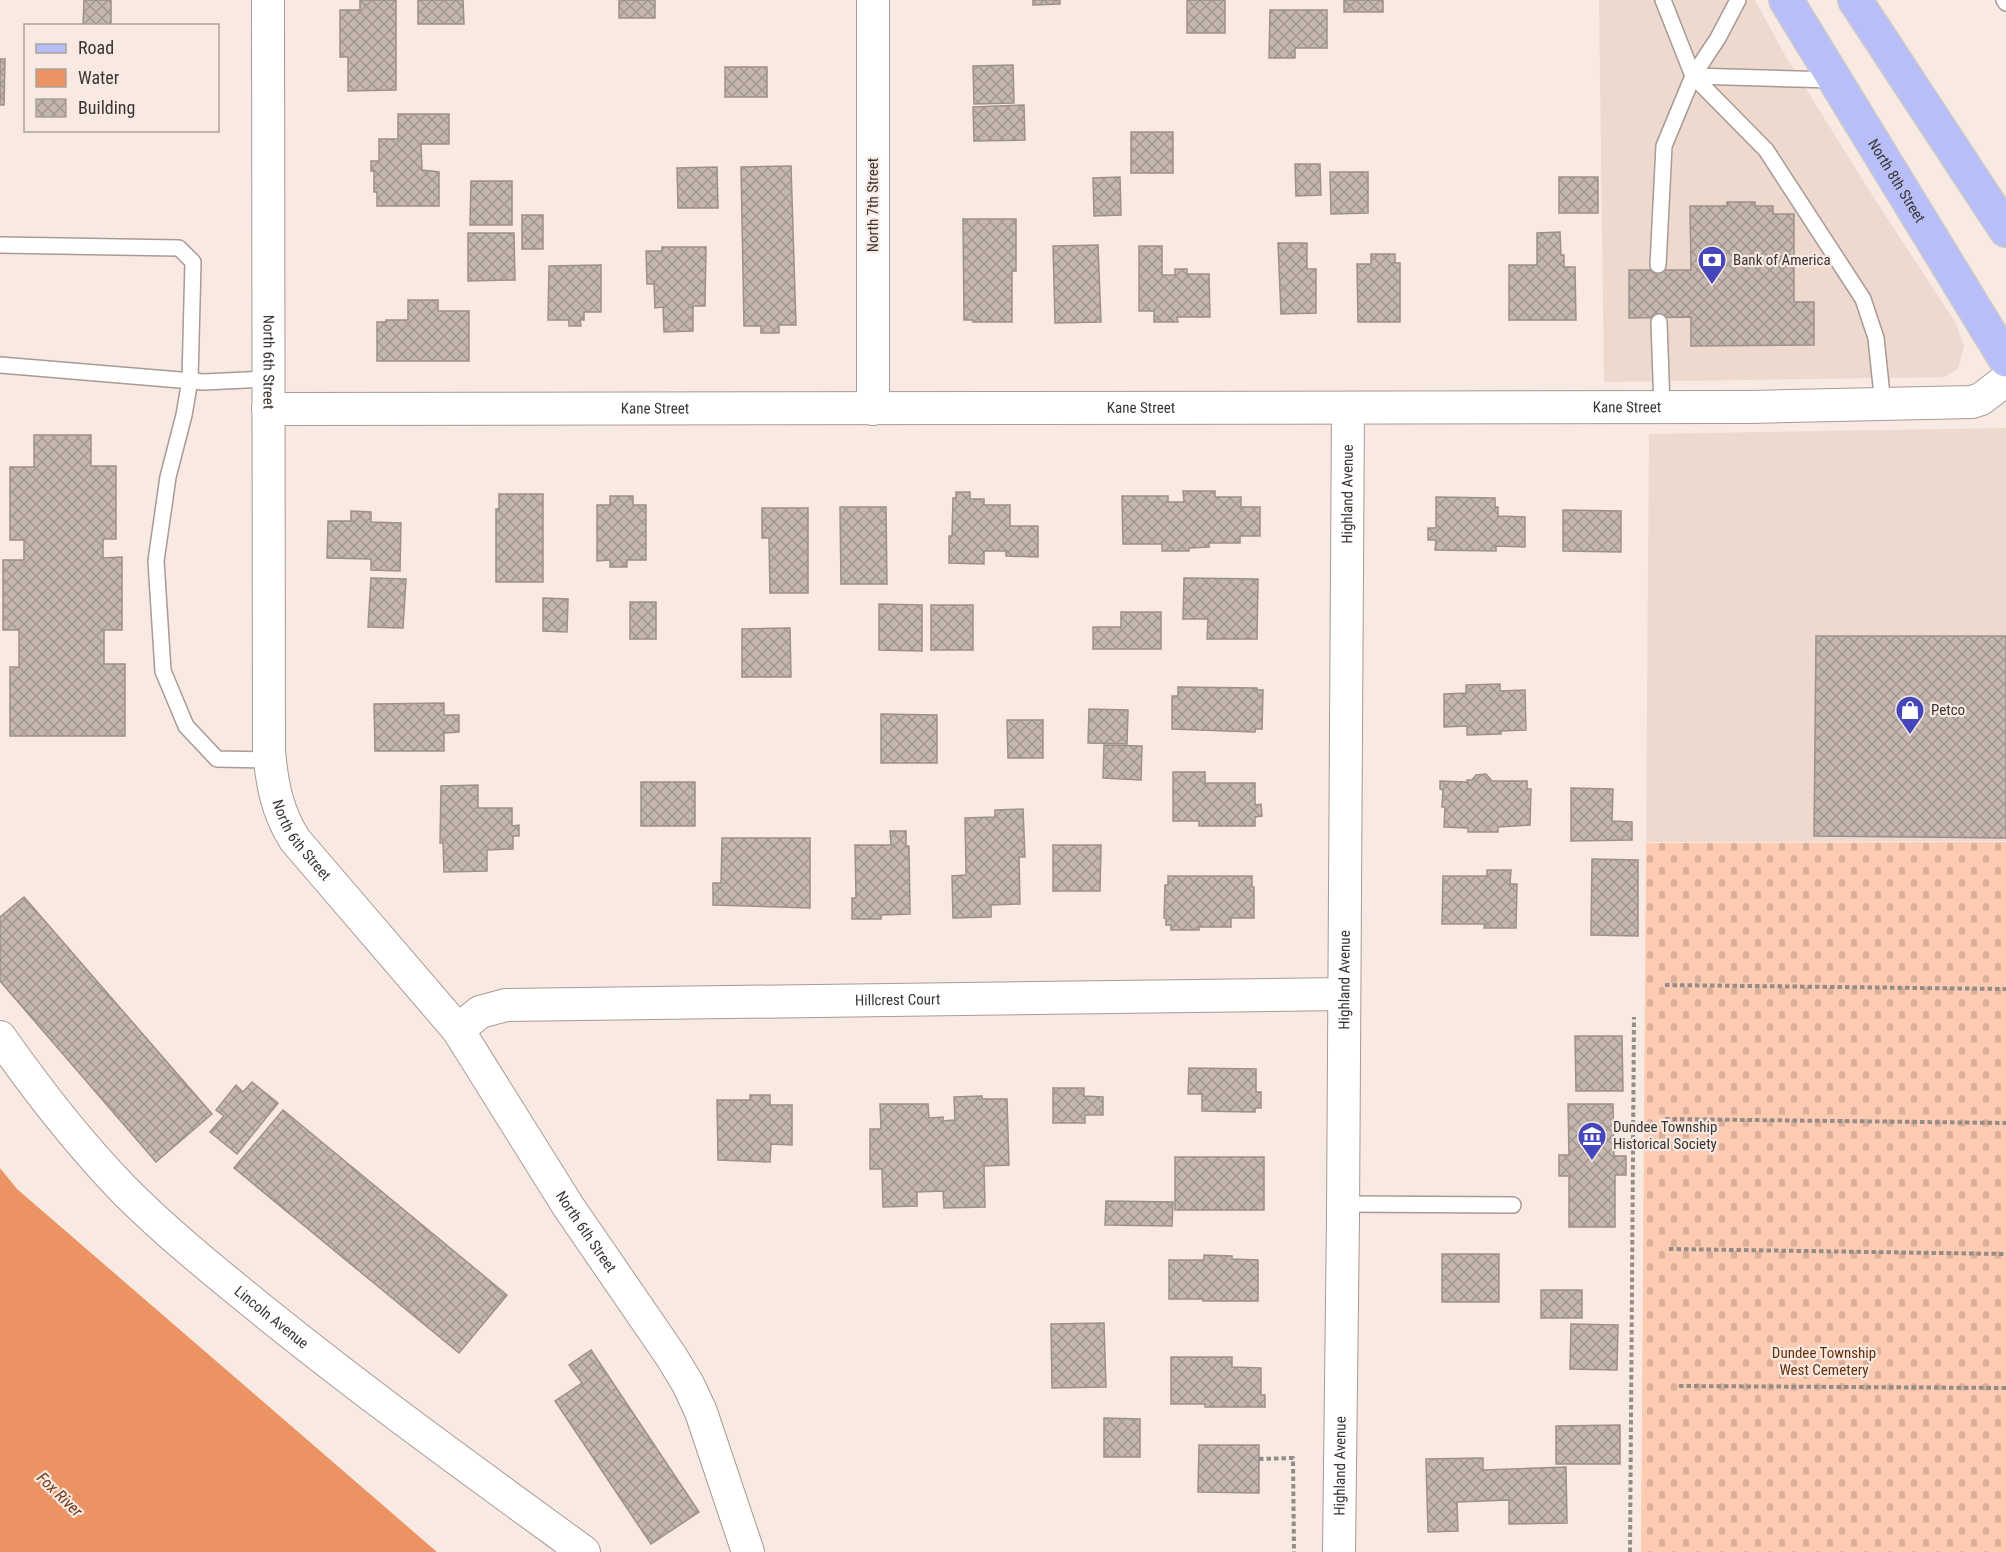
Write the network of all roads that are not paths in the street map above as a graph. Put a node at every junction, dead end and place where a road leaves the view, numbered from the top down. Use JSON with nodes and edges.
{"nodes":[{"id":1,"x":267,"y":0,"type":"edge"},
{"id":2,"x":873,"y":0,"type":"edge"},
{"id":3,"x":1663,"y":0,"type":"edge"},
{"id":4,"x":1738,"y":0,"type":"edge"},
{"id":5,"x":1786,"y":0,"type":"edge"},
{"id":6,"x":1856,"y":0,"type":"edge"},
{"id":7,"x":1693,"y":76,"type":"junction"},
{"id":8,"x":1834,"y":80,"type":"junction"},
{"id":9,"x":2006,"y":230,"type":"edge"},
{"id":10,"x":0,"y":245,"type":"edge"},
{"id":11,"x":1658,"y":265,"type":"dead end"},
{"id":12,"x":1659,"y":322,"type":"dead end"},
{"id":13,"x":2006,"y":360,"type":"edge"},
{"id":14,"x":0,"y":365,"type":"edge"},
{"id":15,"x":189,"y":380,"type":"junction"},
{"id":16,"x":2006,"y":380,"type":"edge"},
{"id":17,"x":268,"y":394,"type":"junction"},
{"id":18,"x":1883,"y":405,"type":"junction"},
{"id":19,"x":1662,"y":407,"type":"junction"},
{"id":20,"x":1347,"y":408,"type":"junction"},
{"id":21,"x":873,"y":409,"type":"junction"},
{"id":22,"x":270,"y":760,"type":"junction"},
{"id":23,"x":1344,"y":994,"type":"junction"},
{"id":24,"x":458,"y":1030,"type":"junction"},
{"id":25,"x":0,"y":1037,"type":"edge"},
{"id":26,"x":1343,"y":1204,"type":"junction"},
{"id":27,"x":1513,"y":1205,"type":"dead end"},
{"id":28,"x":584,"y":1552,"type":"edge"},
{"id":29,"x":748,"y":1552,"type":"edge"},
{"id":30,"x":1339,"y":1552,"type":"edge"}],
"edges":[{"from":1,"to":17,"type":"street","name":"North 6th Street"},
{"from":2,"to":21,"type":"street","name":"North 7th Street"},
{"from":3,"to":7,"type":"lane"},
{"from":4,"to":7,"type":"lane"},
{"from":5,"to":8,"type":"main road","name":"North 8th Street"},
{"from":6,"to":9,"type":"main road"},
{"from":7,"to":8,"type":"lane"},
{"from":7,"to":11,"type":"lane"},
{"from":7,"to":18,"type":"lane"},
{"from":8,"to":13,"type":"main road","name":"North 8th Street"},
{"from":10,"to":15,"type":"lane"},
{"from":12,"to":19,"type":"lane"},
{"from":14,"to":15,"type":"lane"},
{"from":15,"to":17,"type":"lane"},
{"from":15,"to":22,"type":"lane"},
{"from":16,"to":18,"type":"street","name":"Kane Street"},
{"from":17,"to":21,"type":"street","name":"Kane Street"},
{"from":17,"to":22,"type":"street","name":"North 6th Street"},
{"from":18,"to":19,"type":"street","name":"Kane Street"},
{"from":19,"to":20,"type":"street","name":"Kane Street"},
{"from":20,"to":21,"type":"street","name":"Kane Street"},
{"from":20,"to":23,"type":"street","name":"Highland Avenue"},
{"from":22,"to":24,"type":"street","name":"North 6th Street"},
{"from":23,"to":24,"type":"street","name":"Hillcrest Court"},
{"from":23,"to":26,"type":"street","name":"Highland Avenue"},
{"from":24,"to":29,"type":"street","name":"North 6th Street"},
{"from":25,"to":28,"type":"street","name":"Lincoln Avenue"},
{"from":26,"to":27,"type":"lane"},
{"from":26,"to":30,"type":"street","name":"Highland Avenue"}]}
